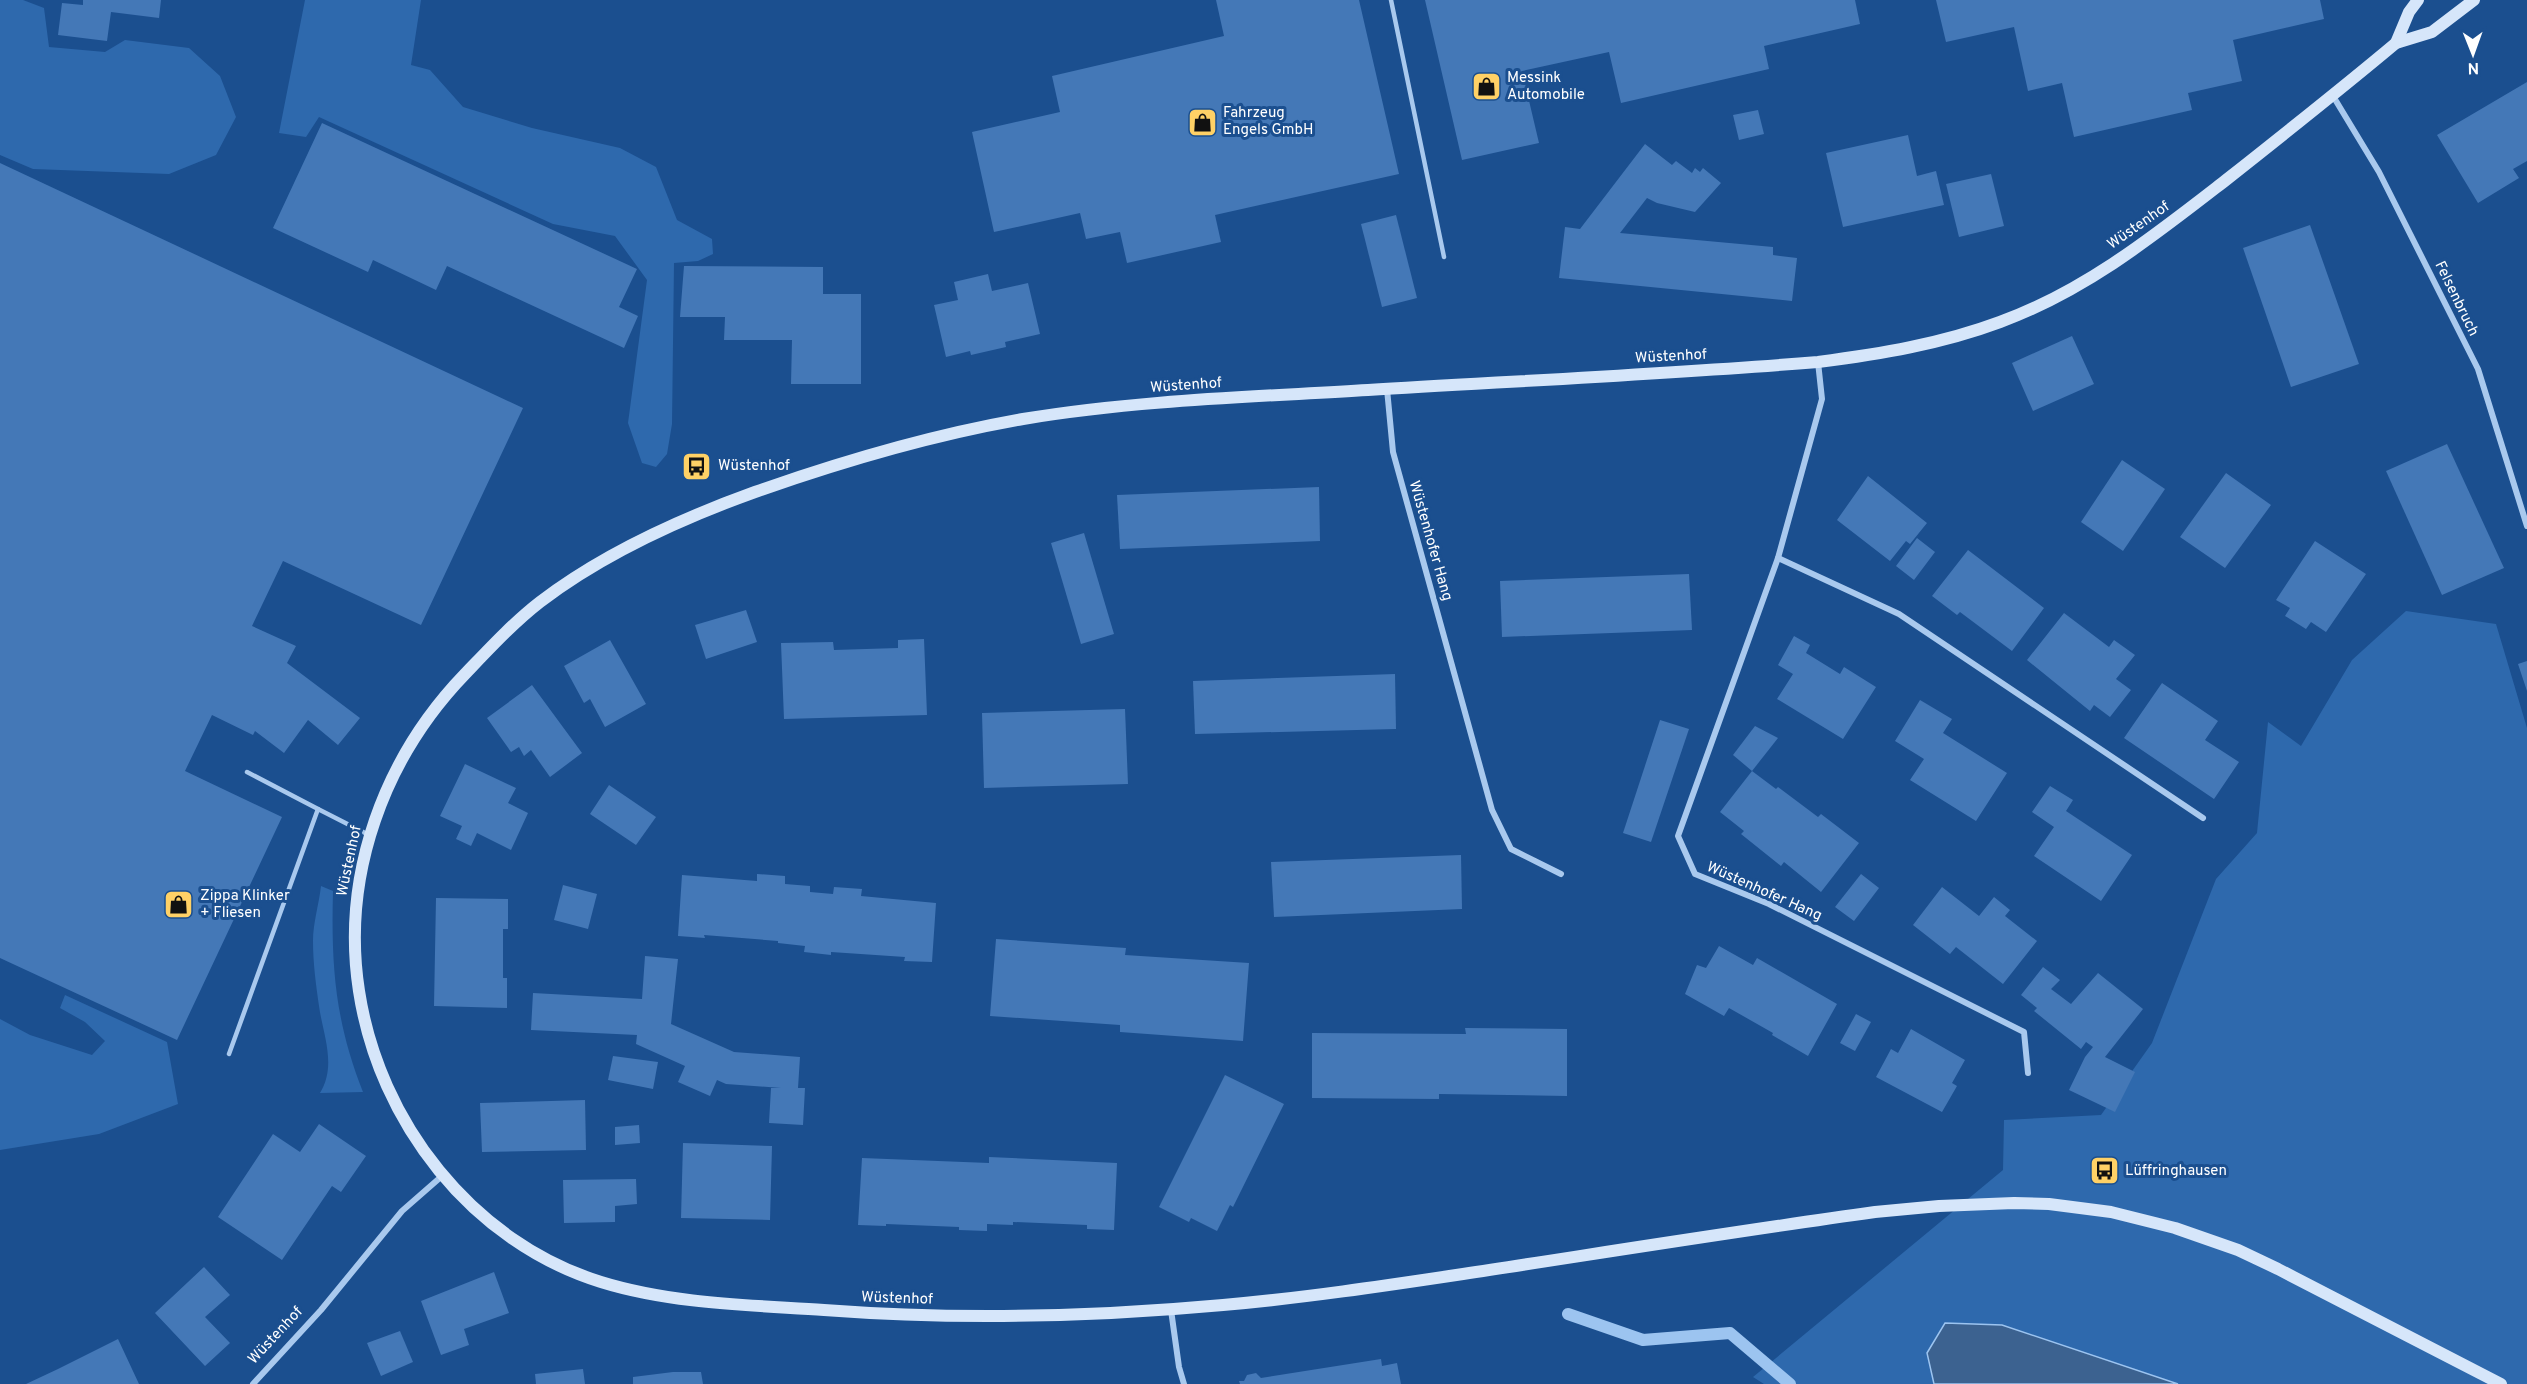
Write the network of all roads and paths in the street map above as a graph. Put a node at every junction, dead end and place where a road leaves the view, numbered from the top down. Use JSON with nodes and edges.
{"nodes":[{"id":1,"x":1391,"y":0,"type":"edge"},
{"id":2,"x":2418,"y":0,"type":"edge"},
{"id":3,"x":2474,"y":0,"type":"edge"},
{"id":4,"x":2396,"y":44,"type":"junction"},
{"id":5,"x":2332,"y":96,"type":"junction"},
{"id":6,"x":1444,"y":257,"type":"dead end"},
{"id":7,"x":1818,"y":362,"type":"junction"},
{"id":8,"x":1387,"y":389,"type":"junction"},
{"id":9,"x":2527,"y":526,"type":"edge"},
{"id":10,"x":1778,"y":558,"type":"junction"},
{"id":11,"x":246,"y":772,"type":"dead end"},
{"id":12,"x":318,"y":809,"type":"junction"},
{"id":13,"x":2203,"y":818,"type":"dead end"},
{"id":14,"x":369,"y":835,"type":"junction"},
{"id":15,"x":1561,"y":874,"type":"dead end"},
{"id":16,"x":229,"y":1054,"type":"dead end"},
{"id":17,"x":2028,"y":1073,"type":"dead end"},
{"id":18,"x":442,"y":1176,"type":"junction"},
{"id":19,"x":1171,"y":1309,"type":"junction"},
{"id":20,"x":253,"y":1384,"type":"edge"},
{"id":21,"x":1184,"y":1384,"type":"edge"},
{"id":22,"x":2501,"y":1384,"type":"edge"}],
"edges":[{"from":1,"to":6,"type":"lane"},
{"from":2,"to":4,"type":"main road","name":"Wüstenhof"},
{"from":3,"to":4,"type":"main road","name":"Wüstenhof"},
{"from":4,"to":5,"type":"main road","name":"Wüstenhof"},
{"from":5,"to":7,"type":"main road","name":"Wüstenhof"},
{"from":5,"to":9,"type":"street","name":"Felsenbruch"},
{"from":7,"to":8,"type":"main road","name":"Wüstenhof"},
{"from":7,"to":10,"type":"street","name":"Wüstenhofer Hang"},
{"from":8,"to":14,"type":"main road","name":"Wüstenhof"},
{"from":8,"to":15,"type":"street","name":"Wüstenhofer Hang"},
{"from":10,"to":13,"type":"street"},
{"from":10,"to":17,"type":"street","name":"Wüstenhofer Hang"},
{"from":11,"to":12,"type":"lane"},
{"from":12,"to":14,"type":"lane"},
{"from":12,"to":16,"type":"lane"},
{"from":14,"to":18,"type":"main road","name":"Wüstenhof"},
{"from":18,"to":19,"type":"main road","name":"Wüstenhof"},
{"from":18,"to":20,"type":"street","name":"Wüstenhof"},
{"from":19,"to":21,"type":"street"},
{"from":19,"to":22,"type":"main road","name":"Wüstenhof"}]}
